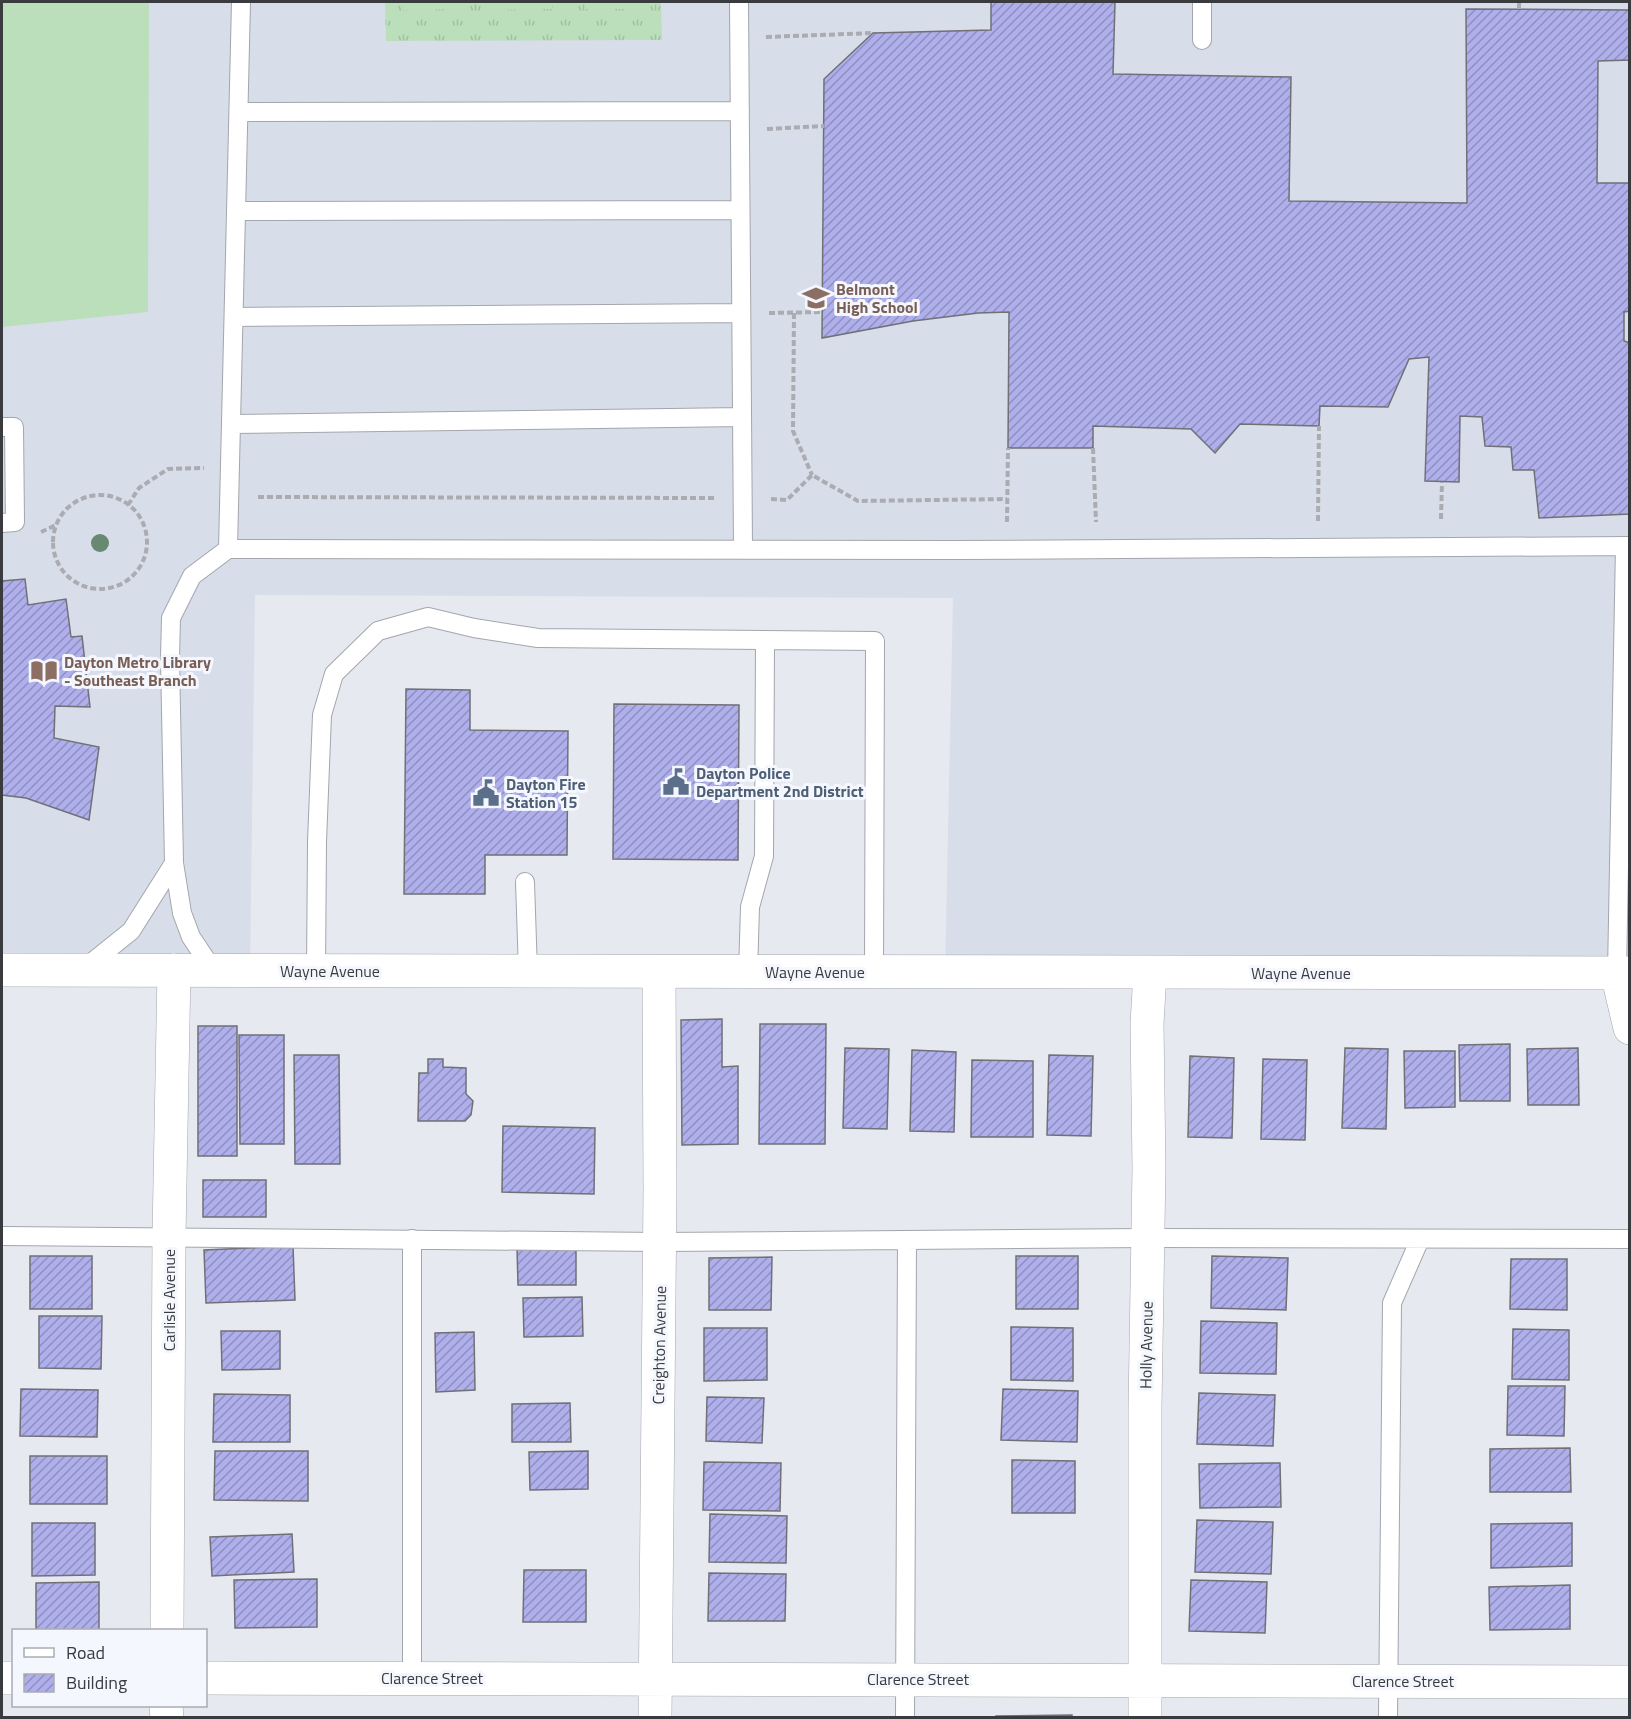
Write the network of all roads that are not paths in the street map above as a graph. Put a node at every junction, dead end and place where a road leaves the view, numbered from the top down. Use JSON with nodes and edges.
{"nodes":[{"id":1,"x":241,"y":2,"type":"edge"},
{"id":2,"x":739,"y":2,"type":"edge"},
{"id":3,"x":1202,"y":2,"type":"edge"},
{"id":4,"x":1202,"y":40,"type":"dead end"},
{"id":5,"x":740,"y":111,"type":"junction"},
{"id":6,"x":239,"y":112,"type":"junction"},
{"id":7,"x":740,"y":210,"type":"junction"},
{"id":8,"x":237,"y":211,"type":"junction"},
{"id":9,"x":741,"y":313,"type":"junction"},
{"id":10,"x":234,"y":316,"type":"junction"},
{"id":11,"x":742,"y":417,"type":"junction"},
{"id":12,"x":231,"y":424,"type":"junction"},
{"id":13,"x":2,"y":427,"type":"edge"},
{"id":14,"x":2,"y":523,"type":"edge"},
{"id":15,"x":1627,"y":546,"type":"edge"},
{"id":16,"x":742,"y":548,"type":"junction"},
{"id":17,"x":228,"y":549,"type":"junction"},
{"id":18,"x":765,"y":641,"type":"junction"},
{"id":19,"x":174,"y":863,"type":"junction"},
{"id":20,"x":525,"y":882,"type":"dead end"},
{"id":21,"x":2,"y":970,"type":"edge"},
{"id":22,"x":82,"y":970,"type":"junction"},
{"id":23,"x":174,"y":970,"type":"junction"},
{"id":24,"x":213,"y":970,"type":"junction"},
{"id":25,"x":316,"y":971,"type":"junction"},
{"id":26,"x":528,"y":972,"type":"junction"},
{"id":27,"x":659,"y":972,"type":"junction"},
{"id":28,"x":874,"y":972,"type":"junction"},
{"id":29,"x":748,"y":973,"type":"junction"},
{"id":30,"x":1150,"y":973,"type":"junction"},
{"id":31,"x":1623,"y":973,"type":"edge"},
{"id":32,"x":1629,"y":1028,"type":"edge"},
{"id":33,"x":2,"y":1236,"type":"edge"},
{"id":34,"x":169,"y":1236,"type":"junction"},
{"id":35,"x":1147,"y":1238,"type":"junction"},
{"id":36,"x":412,"y":1239,"type":"junction"},
{"id":37,"x":1420,"y":1239,"type":"junction"},
{"id":38,"x":1629,"y":1239,"type":"edge"},
{"id":39,"x":907,"y":1240,"type":"junction"},
{"id":40,"x":660,"y":1242,"type":"junction"},
{"id":41,"x":167,"y":1629,"type":"edge"},
{"id":42,"x":207,"y":1678,"type":"edge"},
{"id":43,"x":412,"y":1678,"type":"junction"},
{"id":44,"x":655,"y":1678,"type":"junction"},
{"id":45,"x":906,"y":1679,"type":"junction"},
{"id":46,"x":1145,"y":1679,"type":"junction"},
{"id":47,"x":1388,"y":1680,"type":"junction"},
{"id":48,"x":1629,"y":1682,"type":"edge"},
{"id":49,"x":655,"y":1718,"type":"edge"},
{"id":50,"x":905,"y":1718,"type":"edge"},
{"id":51,"x":1145,"y":1718,"type":"edge"},
{"id":52,"x":1388,"y":1718,"type":"edge"}],
"edges":[{"from":1,"to":6,"type":"lane"},
{"from":2,"to":5,"type":"lane"},
{"from":3,"to":4,"type":"lane"},
{"from":5,"to":6,"type":"lane"},
{"from":5,"to":7,"type":"lane"},
{"from":6,"to":8,"type":"lane"},
{"from":7,"to":8,"type":"lane"},
{"from":7,"to":9,"type":"lane"},
{"from":8,"to":10,"type":"lane"},
{"from":9,"to":10,"type":"lane"},
{"from":9,"to":11,"type":"lane"},
{"from":10,"to":12,"type":"lane"},
{"from":11,"to":12,"type":"lane"},
{"from":11,"to":16,"type":"lane"},
{"from":12,"to":17,"type":"lane"},
{"from":13,"to":14,"type":"lane"},
{"from":15,"to":16,"type":"lane"},
{"from":15,"to":31,"type":"lane"},
{"from":16,"to":17,"type":"lane"},
{"from":17,"to":19,"type":"lane"},
{"from":18,"to":25,"type":"lane"},
{"from":18,"to":28,"type":"lane"},
{"from":18,"to":29,"type":"lane"},
{"from":19,"to":22,"type":"lane"},
{"from":19,"to":24,"type":"lane"},
{"from":20,"to":26,"type":"lane"},
{"from":21,"to":22,"type":"street","name":"Wayne Avenue"},
{"from":22,"to":23,"type":"street","name":"Wayne Avenue"},
{"from":23,"to":24,"type":"street","name":"Wayne Avenue"},
{"from":23,"to":34,"type":"street","name":"Carlisle Avenue"},
{"from":24,"to":25,"type":"street","name":"Wayne Avenue"},
{"from":25,"to":26,"type":"street","name":"Wayne Avenue"},
{"from":26,"to":27,"type":"street","name":"Wayne Avenue"},
{"from":27,"to":29,"type":"street","name":"Wayne Avenue"},
{"from":27,"to":40,"type":"street","name":"Creighton Avenue"},
{"from":28,"to":29,"type":"street","name":"Wayne Avenue"},
{"from":28,"to":30,"type":"street","name":"Wayne Avenue"},
{"from":30,"to":31,"type":"street","name":"Wayne Avenue"},
{"from":30,"to":35,"type":"street","name":"Holly Avenue"},
{"from":31,"to":32,"type":"street"},
{"from":33,"to":34,"type":"lane"},
{"from":34,"to":36,"type":"lane"},
{"from":34,"to":41,"type":"street","name":"Carlisle Avenue"},
{"from":35,"to":37,"type":"lane"},
{"from":35,"to":39,"type":"lane"},
{"from":35,"to":46,"type":"street","name":"Holly Avenue"},
{"from":36,"to":40,"type":"lane"},
{"from":36,"to":43,"type":"lane"},
{"from":37,"to":38,"type":"lane"},
{"from":37,"to":47,"type":"lane"},
{"from":39,"to":40,"type":"lane"},
{"from":39,"to":45,"type":"lane"},
{"from":40,"to":44,"type":"street","name":"Creighton Avenue"},
{"from":42,"to":43,"type":"street","name":"Clarence Street"},
{"from":43,"to":44,"type":"street","name":"Clarence Street"},
{"from":44,"to":45,"type":"street","name":"Clarence Street"},
{"from":44,"to":49,"type":"street","name":"Creighton Avenue"},
{"from":45,"to":46,"type":"street","name":"Clarence Street"},
{"from":45,"to":50,"type":"lane"},
{"from":46,"to":47,"type":"street","name":"Clarence Street"},
{"from":46,"to":51,"type":"street","name":"Holly Avenue"},
{"from":47,"to":48,"type":"street","name":"Clarence Street"},
{"from":47,"to":52,"type":"lane"}]}
